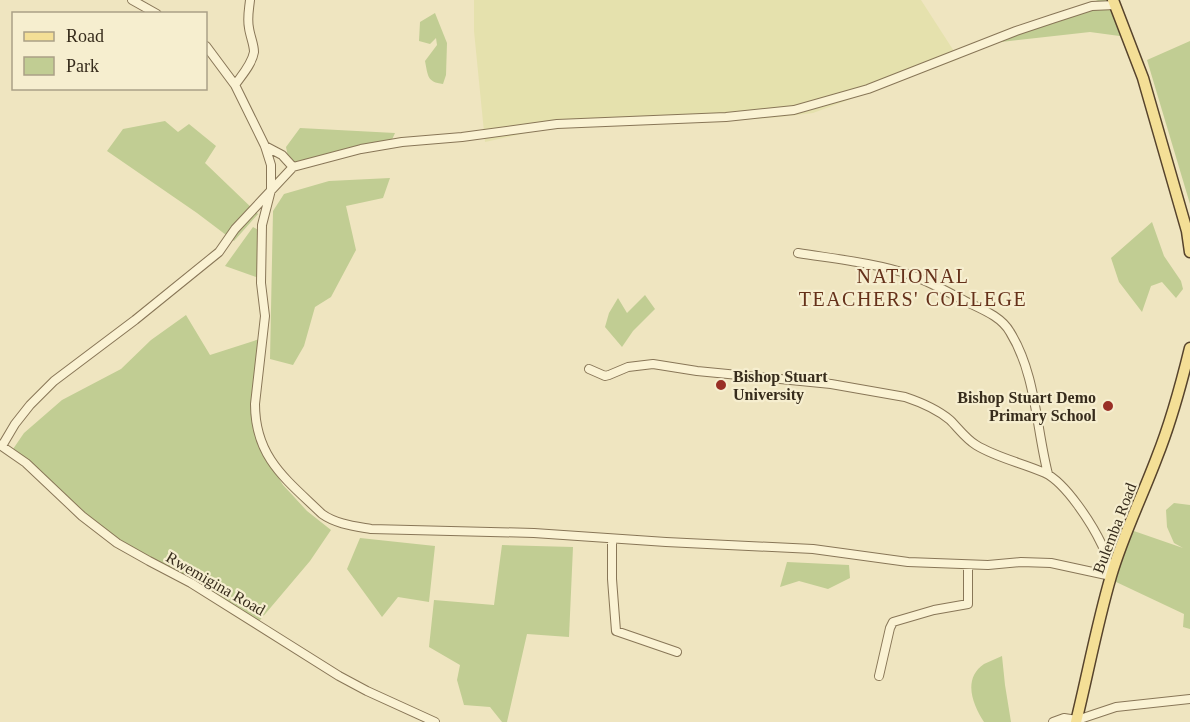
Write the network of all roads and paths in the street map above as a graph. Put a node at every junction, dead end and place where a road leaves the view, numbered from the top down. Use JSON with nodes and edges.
{"nodes":[{"id":1,"x":132,"y":0,"type":"edge"},
{"id":2,"x":250,"y":0,"type":"edge"},
{"id":3,"x":1114,"y":2,"type":"edge"},
{"id":4,"x":153,"y":12,"type":"edge"},
{"id":5,"x":207,"y":47,"type":"edge"},
{"id":6,"x":236,"y":85,"type":"junction"},
{"id":7,"x":265,"y":146,"type":"junction"},
{"id":8,"x":293,"y":167,"type":"junction"},
{"id":9,"x":271,"y":190,"type":"junction"},
{"id":10,"x":1190,"y":252,"type":"edge"},
{"id":11,"x":798,"y":253,"type":"dead end"},
{"id":12,"x":1190,"y":348,"type":"edge"},
{"id":13,"x":589,"y":369,"type":"dead end"},
{"id":14,"x":1,"y":445,"type":"edge"},
{"id":15,"x":1048,"y":474,"type":"junction"},
{"id":16,"x":612,"y":539,"type":"junction"},
{"id":17,"x":968,"y":565,"type":"junction"},
{"id":18,"x":1111,"y":576,"type":"junction"},
{"id":19,"x":677,"y":652,"type":"dead end"},
{"id":20,"x":879,"y":676,"type":"dead end"},
{"id":21,"x":1190,"y":699,"type":"edge"},
{"id":22,"x":1077,"y":721,"type":"edge"},
{"id":23,"x":435,"y":722,"type":"edge"},
{"id":24,"x":1053,"y":722,"type":"edge"}],
"edges":[{"from":1,"to":4,"type":"street"},
{"from":2,"to":6,"type":"street"},
{"from":3,"to":8,"type":"street"},
{"from":3,"to":10,"type":"main road"},
{"from":5,"to":6,"type":"street"},
{"from":6,"to":7,"type":"street"},
{"from":7,"to":8,"type":"street"},
{"from":7,"to":9,"type":"street"},
{"from":8,"to":9,"type":"street"},
{"from":9,"to":14,"type":"street"},
{"from":9,"to":16,"type":"street"},
{"from":11,"to":15,"type":"street"},
{"from":12,"to":18,"type":"main road","name":"Bulemba Road"},
{"from":13,"to":15,"type":"street"},
{"from":14,"to":23,"type":"street","name":"Rwemigina Road"},
{"from":15,"to":18,"type":"street"},
{"from":16,"to":17,"type":"street"},
{"from":16,"to":19,"type":"street"},
{"from":17,"to":18,"type":"street"},
{"from":17,"to":20,"type":"street"},
{"from":18,"to":22,"type":"main road","name":"Bulemba Road"},
{"from":21,"to":22,"type":"street"},
{"from":22,"to":24,"type":"street"}]}
